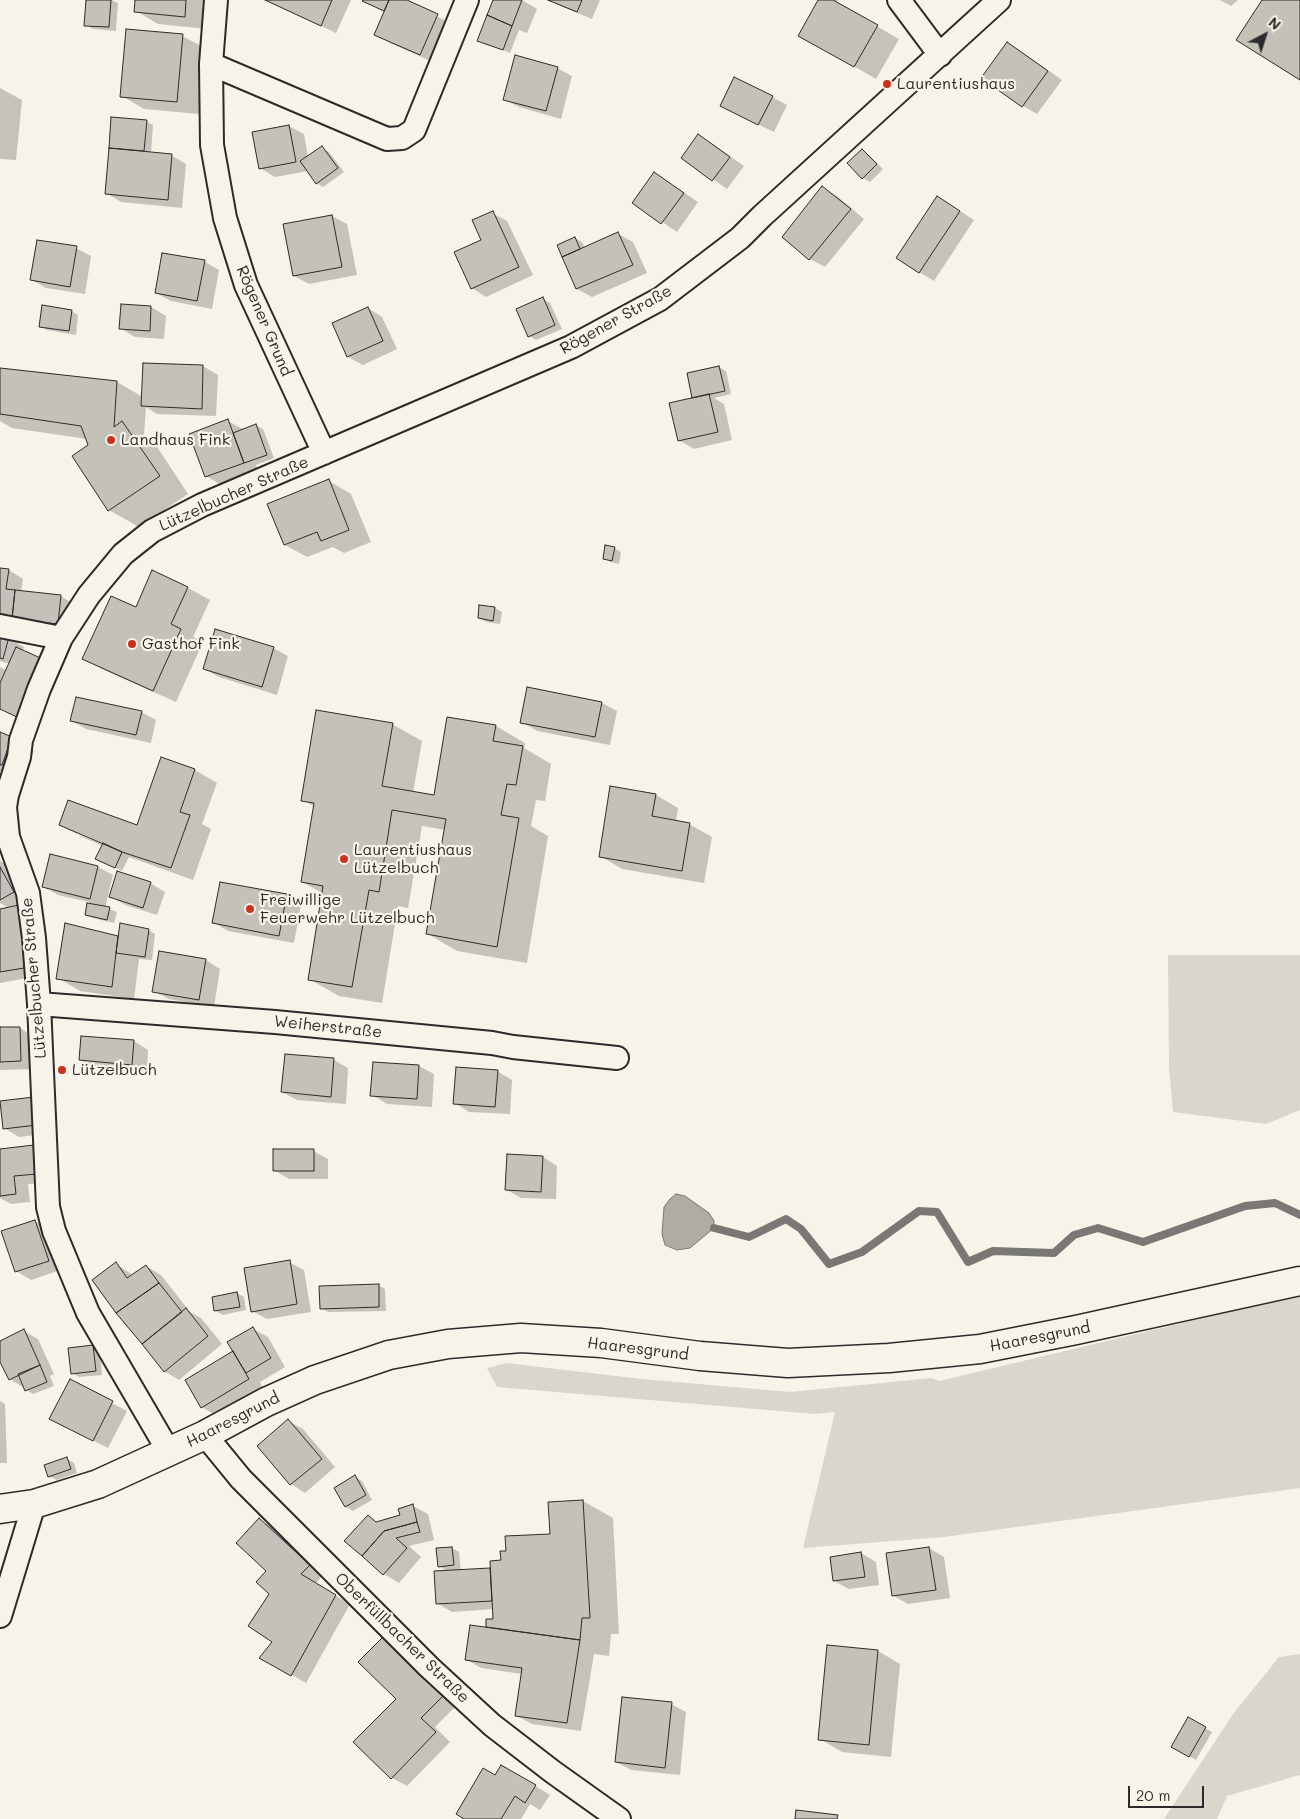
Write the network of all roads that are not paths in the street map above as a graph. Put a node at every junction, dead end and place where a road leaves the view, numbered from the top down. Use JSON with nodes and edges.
{"nodes":[{"id":1,"x":216,"y":0,"type":"edge"},
{"id":2,"x":467,"y":0,"type":"edge"},
{"id":3,"x":899,"y":0,"type":"edge"},
{"id":4,"x":999,"y":0,"type":"edge"},
{"id":5,"x":940,"y":55,"type":"junction"},
{"id":6,"x":212,"y":64,"type":"junction"},
{"id":7,"x":324,"y":454,"type":"junction"},
{"id":8,"x":0,"y":626,"type":"edge"},
{"id":9,"x":61,"y":638,"type":"junction"},
{"id":10,"x":4,"y":836,"type":"edge"},
{"id":11,"x":39,"y":1004,"type":"junction"},
{"id":12,"x":617,"y":1058,"type":"dead end"},
{"id":13,"x":1300,"y":1281,"type":"edge"},
{"id":14,"x":205,"y":1435,"type":"junction"},
{"id":15,"x":169,"y":1452,"type":"junction"},
{"id":16,"x":34,"y":1504,"type":"junction"},
{"id":17,"x":0,"y":1509,"type":"edge"},
{"id":18,"x":0,"y":1616,"type":"edge"},
{"id":19,"x":619,"y":1819,"type":"edge"}],
"edges":[{"from":1,"to":6,"type":"street","name":"Rögener Grund"},
{"from":2,"to":6,"type":"street"},
{"from":3,"to":5,"type":"street"},
{"from":4,"to":5,"type":"street","name":"Rögener Straße"},
{"from":5,"to":7,"type":"street","name":"Rögener Straße"},
{"from":6,"to":7,"type":"street","name":"Rögener Grund"},
{"from":7,"to":9,"type":"street","name":"Lützelbucher Straße"},
{"from":8,"to":9,"type":"street"},
{"from":9,"to":10,"type":"street","name":"Lützelbucher Straße"},
{"from":10,"to":11,"type":"street","name":"Lützelbucher Straße"},
{"from":11,"to":12,"type":"street","name":"Weiherstraße"},
{"from":11,"to":15,"type":"street","name":"Lützelbucher Straße"},
{"from":13,"to":14,"type":"street","name":"Haaresgrund"},
{"from":14,"to":15,"type":"street","name":"Haaresgrund"},
{"from":14,"to":19,"type":"street","name":"Oberfüllbacher Straße"},
{"from":15,"to":16,"type":"street","name":"Haaresgrund"},
{"from":16,"to":17,"type":"street","name":"Haaresgrund"},
{"from":16,"to":18,"type":"street"}]}
